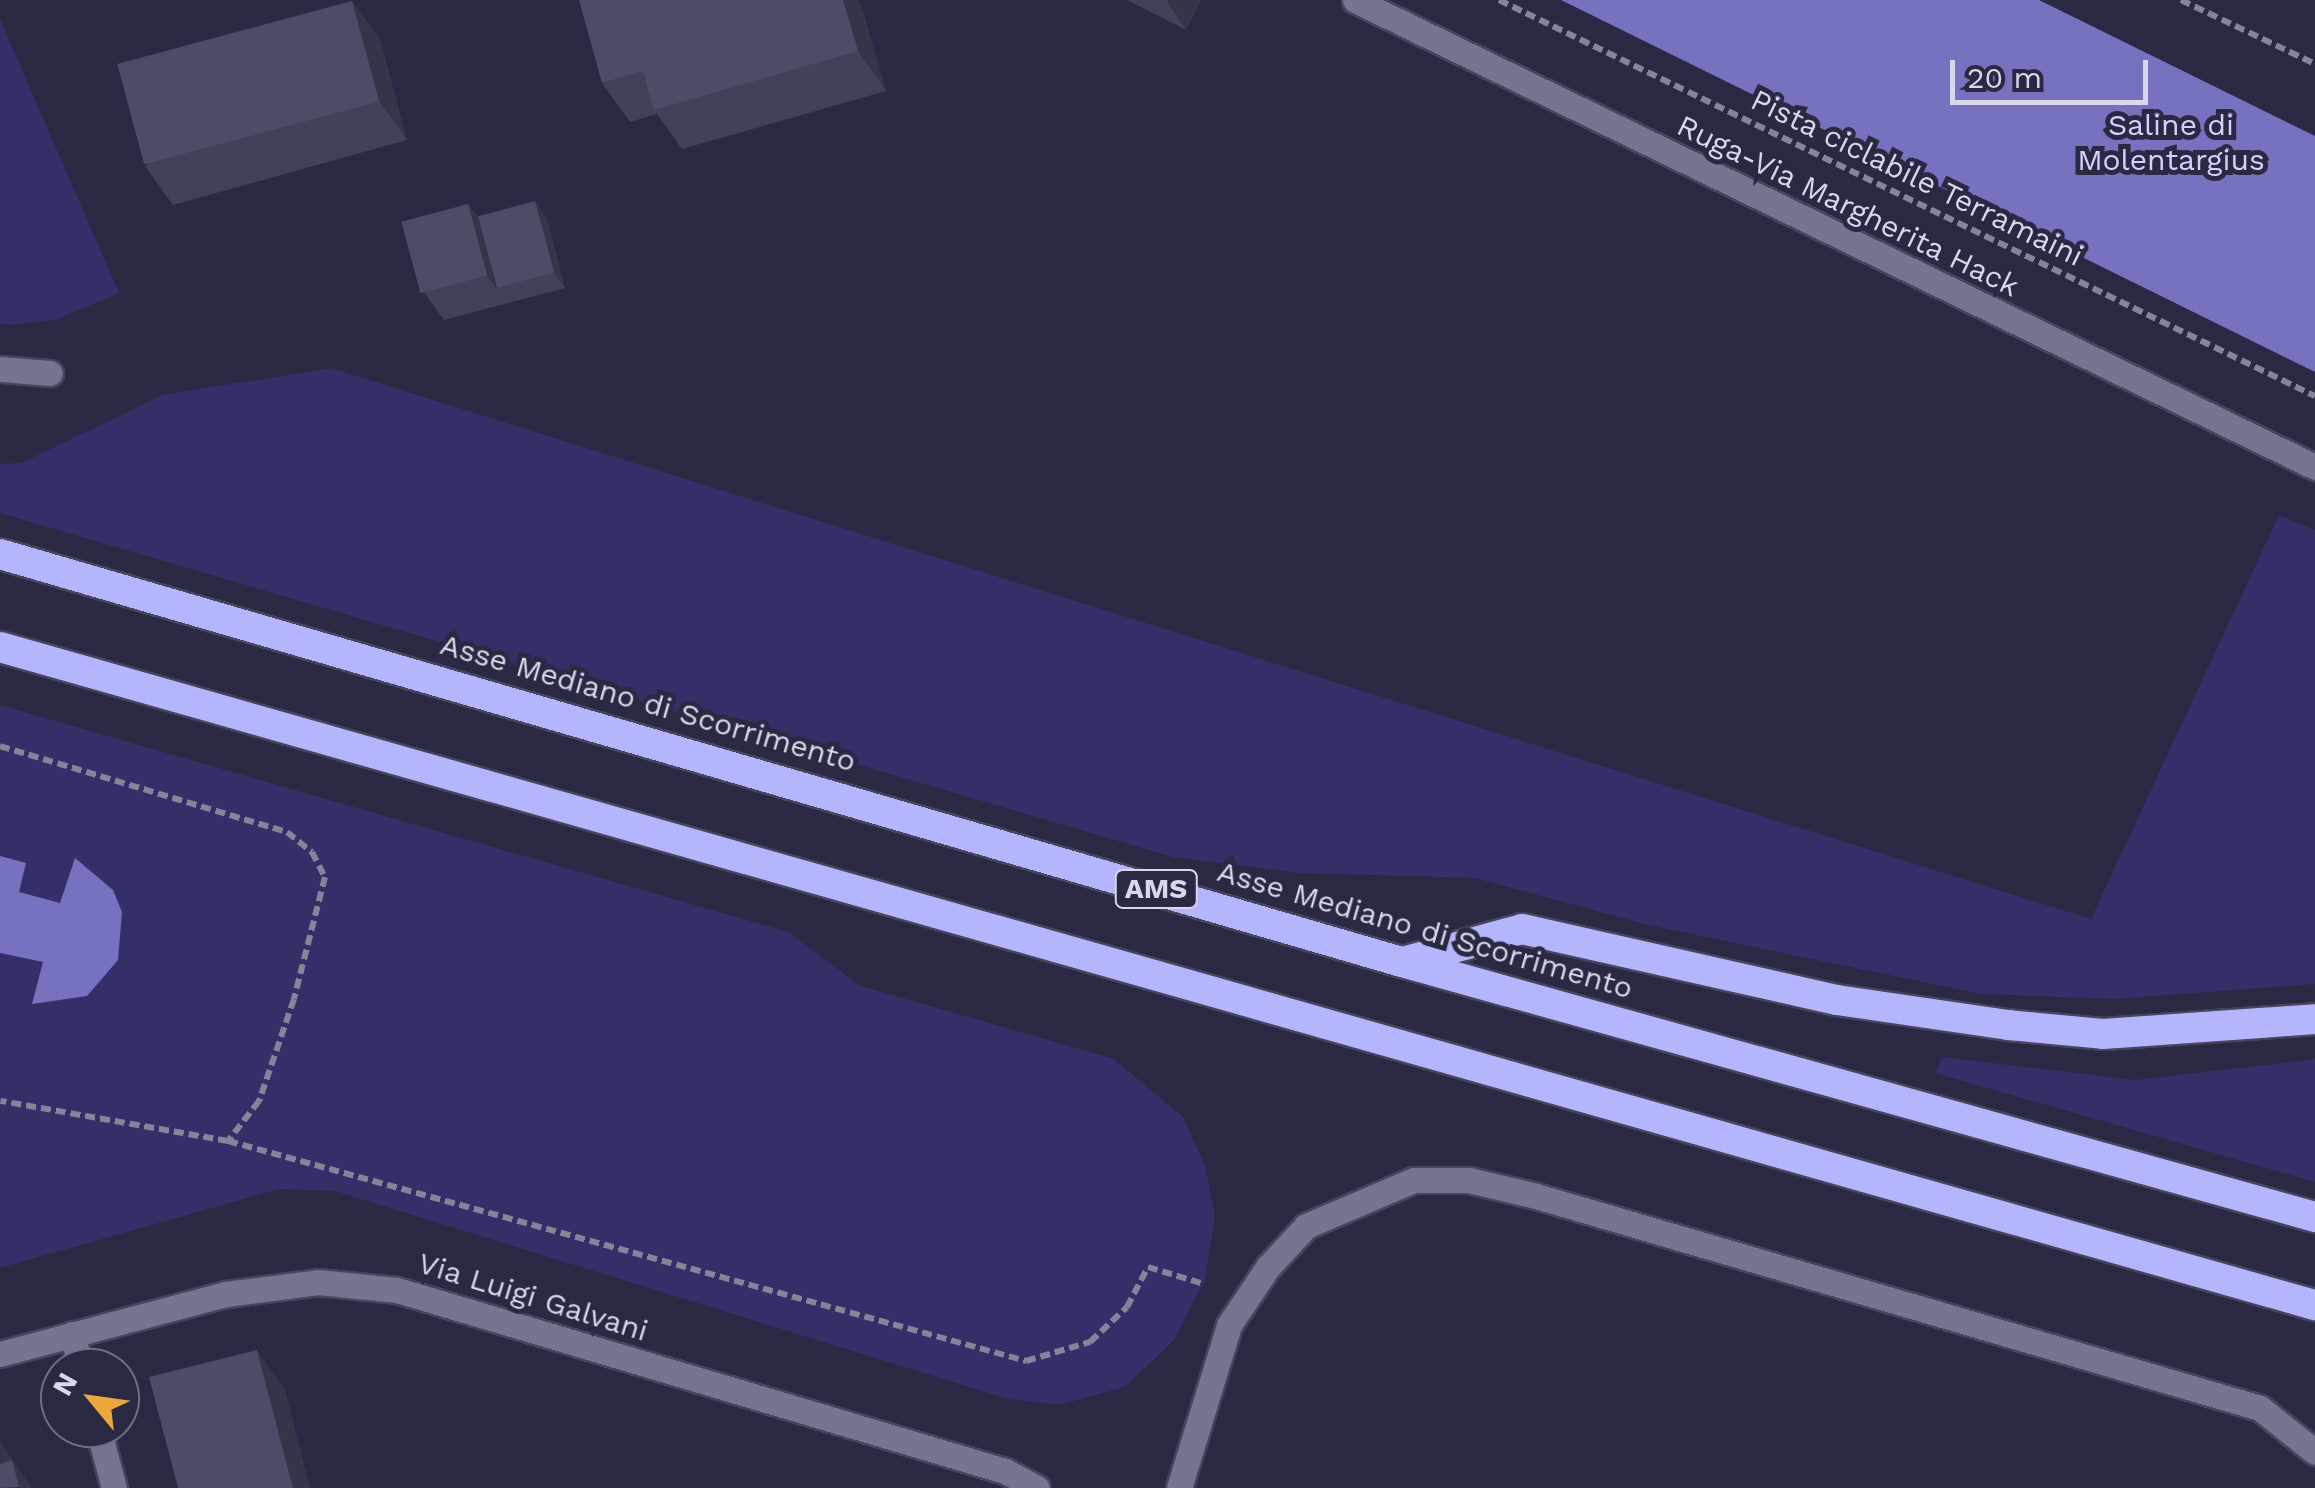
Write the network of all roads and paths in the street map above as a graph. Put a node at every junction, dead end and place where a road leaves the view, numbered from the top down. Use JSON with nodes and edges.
{"nodes":[{"id":1,"x":1355,"y":0,"type":"edge"},
{"id":2,"x":1499,"y":0,"type":"edge"},
{"id":3,"x":2181,"y":0,"type":"edge"},
{"id":4,"x":2315,"y":64,"type":"edge"},
{"id":5,"x":0,"y":370,"type":"edge"},
{"id":6,"x":50,"y":373,"type":"dead end"},
{"id":7,"x":2315,"y":396,"type":"edge"},
{"id":8,"x":2315,"y":468,"type":"edge"},
{"id":9,"x":0,"y":554,"type":"edge"},
{"id":10,"x":0,"y":647,"type":"edge"},
{"id":11,"x":0,"y":746,"type":"edge"},
{"id":12,"x":1402,"y":962,"type":"junction"},
{"id":13,"x":2315,"y":1019,"type":"edge"},
{"id":14,"x":0,"y":1101,"type":"edge"},
{"id":15,"x":228,"y":1141,"type":"junction"},
{"id":16,"x":2315,"y":1217,"type":"edge"},
{"id":17,"x":1248,"y":1297,"type":"junction"},
{"id":18,"x":2315,"y":1305,"type":"edge"},
{"id":19,"x":72,"y":1334,"type":"junction"},
{"id":20,"x":76,"y":1348,"type":"edge"},
{"id":21,"x":0,"y":1354,"type":"edge"},
{"id":22,"x":103,"y":1448,"type":"edge"},
{"id":23,"x":2315,"y":1452,"type":"edge"},
{"id":24,"x":114,"y":1488,"type":"edge"},
{"id":25,"x":1037,"y":1488,"type":"edge"},
{"id":26,"x":1179,"y":1488,"type":"edge"}],
"edges":[{"from":1,"to":8,"type":"street","name":"Ruga-Via Margherita Hack"},
{"from":2,"to":7,"type":"path","name":"Pista ciclabile Terramaini"},
{"from":3,"to":4,"type":"path"},
{"from":5,"to":6,"type":"street"},
{"from":9,"to":12,"type":"highway","name":"Asse Mediano di Scorrimento","number":"AMS"},
{"from":10,"to":18,"type":"highway"},
{"from":11,"to":15,"type":"path"},
{"from":12,"to":13,"type":"highway"},
{"from":12,"to":16,"type":"highway","name":"Asse Mediano di Scorrimento","number":"AMS"},
{"from":14,"to":15,"type":"path"},
{"from":15,"to":17,"type":"path"},
{"from":17,"to":23,"type":"street"},
{"from":17,"to":26,"type":"street"},
{"from":19,"to":20,"type":"street"},
{"from":19,"to":21,"type":"street","name":"Via Luigi Galvani"},
{"from":19,"to":25,"type":"street","name":"Via Luigi Galvani"},
{"from":22,"to":24,"type":"street"}]}
